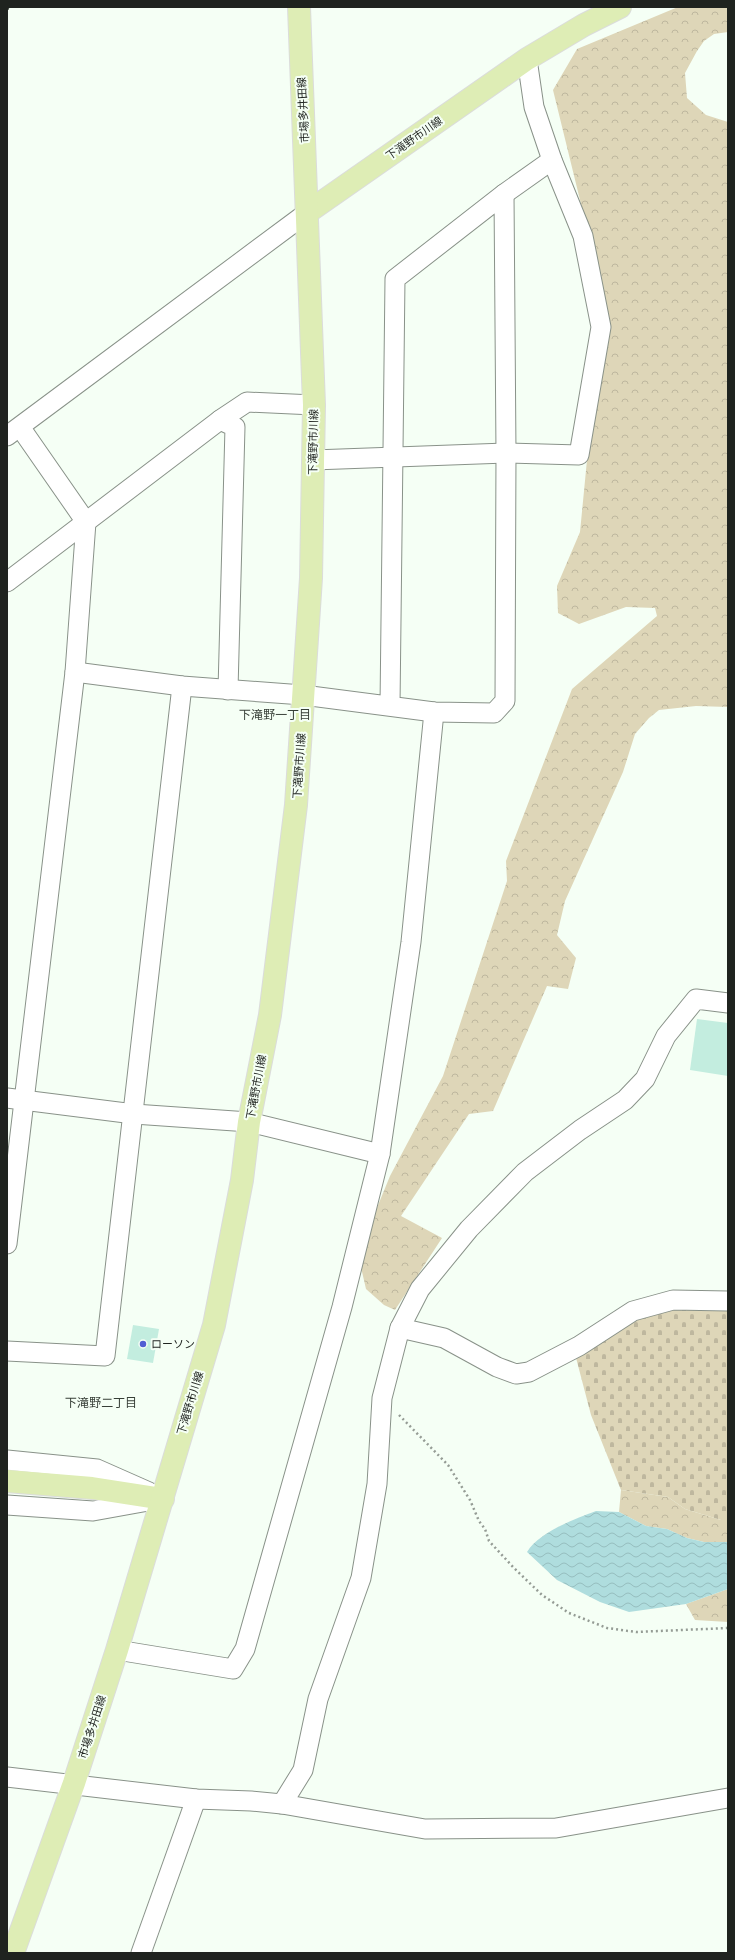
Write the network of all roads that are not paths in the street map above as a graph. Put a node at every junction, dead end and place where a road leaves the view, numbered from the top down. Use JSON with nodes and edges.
{"nodes":[{"id":1,"x":299,"y":7,"type":"edge"},
{"id":2,"x":620,"y":7,"type":"edge"},
{"id":3,"x":527,"y":59,"type":"junction"},
{"id":4,"x":552,"y":160,"type":"junction"},
{"id":5,"x":504,"y":194,"type":"junction"},
{"id":6,"x":308,"y":212,"type":"junction"},
{"id":7,"x":314,"y":405,"type":"junction"},
{"id":8,"x":220,"y":420,"type":"junction"},
{"id":9,"x":13,"y":432,"type":"edge"},
{"id":10,"x":506,"y":453,"type":"junction"},
{"id":11,"x":393,"y":457,"type":"junction"},
{"id":12,"x":313,"y":460,"type":"junction"},
{"id":13,"x":86,"y":522,"type":"junction"},
{"id":14,"x":7,"y":582,"type":"edge"},
{"id":15,"x":74,"y":672,"type":"junction"},
{"id":16,"x":182,"y":686,"type":"junction"},
{"id":17,"x":228,"y":690,"type":"junction"},
{"id":18,"x":303,"y":695,"type":"junction"},
{"id":19,"x":390,"y":706,"type":"junction"},
{"id":20,"x":434,"y":712,"type":"junction"},
{"id":21,"x":728,"y":1003,"type":"edge"},
{"id":22,"x":15,"y":1099,"type":"edge"},
{"id":23,"x":134,"y":1114,"type":"junction"},
{"id":24,"x":250,"y":1122,"type":"junction"},
{"id":25,"x":380,"y":1154,"type":"junction"},
{"id":26,"x":7,"y":1244,"type":"edge"},
{"id":27,"x":728,"y":1302,"type":"edge"},
{"id":28,"x":400,"y":1328,"type":"junction"},
{"id":29,"x":7,"y":1351,"type":"edge"},
{"id":30,"x":7,"y":1460,"type":"edge"},
{"id":31,"x":7,"y":1481,"type":"edge"},
{"id":32,"x":163,"y":1499,"type":"junction"},
{"id":33,"x":7,"y":1504,"type":"edge"},
{"id":34,"x":117,"y":1650,"type":"junction"},
{"id":35,"x":7,"y":1777,"type":"edge"},
{"id":36,"x":74,"y":1783,"type":"junction"},
{"id":37,"x":728,"y":1798,"type":"edge"},
{"id":38,"x":196,"y":1799,"type":"junction"},
{"id":39,"x":282,"y":1804,"type":"junction"},
{"id":40,"x":14,"y":1953,"type":"edge"},
{"id":41,"x":141,"y":1953,"type":"edge"}],
"edges":[{"from":1,"to":6,"type":"main road","name":"市場多井田線"},
{"from":2,"to":3,"type":"main road","name":"下滝野市川線"},
{"from":3,"to":4,"type":"street"},
{"from":3,"to":6,"type":"main road","name":"下滝野市川線"},
{"from":4,"to":5,"type":"street"},
{"from":4,"to":10,"type":"street"},
{"from":5,"to":10,"type":"street"},
{"from":5,"to":11,"type":"street"},
{"from":6,"to":7,"type":"main road","name":"下滝野市川線"},
{"from":6,"to":9,"type":"street"},
{"from":7,"to":8,"type":"street"},
{"from":7,"to":12,"type":"main road","name":"下滝野市川線"},
{"from":8,"to":13,"type":"street"},
{"from":8,"to":17,"type":"street"},
{"from":9,"to":13,"type":"street"},
{"from":10,"to":11,"type":"street"},
{"from":10,"to":20,"type":"street"},
{"from":11,"to":12,"type":"street"},
{"from":11,"to":19,"type":"street"},
{"from":12,"to":18,"type":"main road","name":"下滝野市川線"},
{"from":13,"to":14,"type":"street"},
{"from":13,"to":15,"type":"street"},
{"from":15,"to":16,"type":"street"},
{"from":15,"to":22,"type":"street"},
{"from":16,"to":17,"type":"street"},
{"from":16,"to":23,"type":"street"},
{"from":17,"to":18,"type":"street"},
{"from":18,"to":19,"type":"street"},
{"from":18,"to":24,"type":"main road","name":"下滝野市川線"},
{"from":19,"to":20,"type":"street"},
{"from":20,"to":25,"type":"street"},
{"from":21,"to":28,"type":"street"},
{"from":22,"to":23,"type":"street"},
{"from":22,"to":26,"type":"street"},
{"from":23,"to":24,"type":"street"},
{"from":23,"to":29,"type":"street"},
{"from":24,"to":25,"type":"street"},
{"from":24,"to":32,"type":"main road","name":"下滝野市川線"},
{"from":25,"to":34,"type":"street"},
{"from":27,"to":28,"type":"street"},
{"from":28,"to":39,"type":"street"},
{"from":30,"to":32,"type":"street"},
{"from":31,"to":32,"type":"main road"},
{"from":32,"to":33,"type":"street"},
{"from":32,"to":34,"type":"main road","name":"市場多井田線"},
{"from":34,"to":36,"type":"main road","name":"市場多井田線"},
{"from":35,"to":36,"type":"street"},
{"from":36,"to":38,"type":"street"},
{"from":36,"to":40,"type":"main road","name":"市場多井田線"},
{"from":37,"to":39,"type":"street"},
{"from":38,"to":39,"type":"street"},
{"from":38,"to":41,"type":"street"}]}
